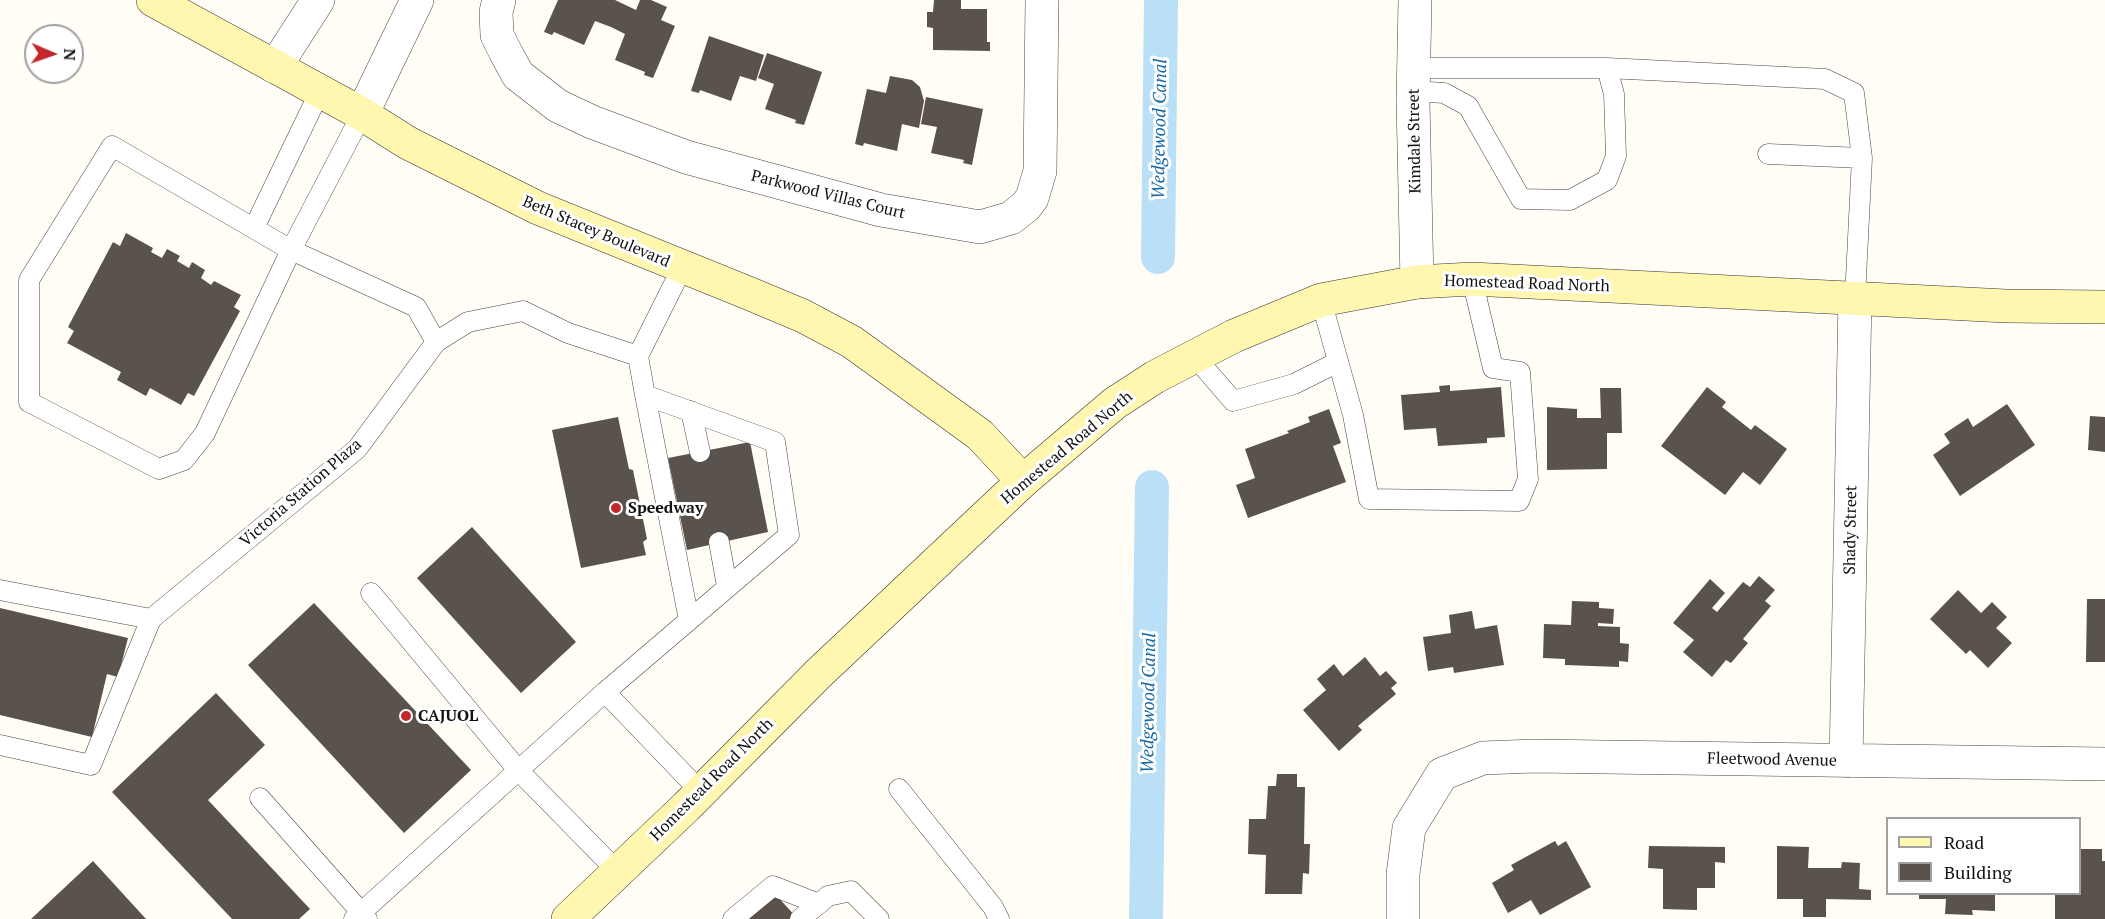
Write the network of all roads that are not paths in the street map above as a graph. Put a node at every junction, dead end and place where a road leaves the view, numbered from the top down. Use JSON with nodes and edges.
{"nodes":[{"id":1,"x":153,"y":0,"type":"edge"},
{"id":2,"x":318,"y":0,"type":"edge"},
{"id":3,"x":417,"y":0,"type":"edge"},
{"id":4,"x":499,"y":0,"type":"edge"},
{"id":5,"x":1042,"y":0,"type":"edge"},
{"id":6,"x":1415,"y":0,"type":"edge"},
{"id":7,"x":275,"y":67,"type":"junction"},
{"id":8,"x":1607,"y":68,"type":"junction"},
{"id":9,"x":1414,"y":80,"type":"junction"},
{"id":10,"x":320,"y":91,"type":"junction"},
{"id":11,"x":363,"y":114,"type":"junction"},
{"id":12,"x":1768,"y":154,"type":"dead end"},
{"id":13,"x":1862,"y":158,"type":"junction"},
{"id":14,"x":254,"y":228,"type":"junction"},
{"id":15,"x":291,"y":250,"type":"junction"},
{"id":16,"x":682,"y":268,"type":"junction"},
{"id":17,"x":1473,"y":279,"type":"junction"},
{"id":18,"x":1418,"y":282,"type":"junction"},
{"id":19,"x":1855,"y":298,"type":"junction"},
{"id":20,"x":1321,"y":300,"type":"junction"},
{"id":21,"x":2105,"y":307,"type":"edge"},
{"id":22,"x":436,"y":342,"type":"junction"},
{"id":23,"x":638,"y":356,"type":"junction"},
{"id":24,"x":1195,"y":357,"type":"junction"},
{"id":25,"x":1338,"y":362,"type":"junction"},
{"id":26,"x":645,"y":395,"type":"junction"},
{"id":27,"x":691,"y":411,"type":"junction"},
{"id":28,"x":700,"y":452,"type":"dead end"},
{"id":29,"x":1023,"y":481,"type":"junction"},
{"id":30,"x":719,"y":542,"type":"dead end"},
{"id":31,"x":727,"y":586,"type":"junction"},
{"id":32,"x":0,"y":590,"type":"edge"},
{"id":33,"x":371,"y":593,"type":"dead end"},
{"id":34,"x":151,"y":619,"type":"junction"},
{"id":35,"x":689,"y":620,"type":"junction"},
{"id":36,"x":604,"y":692,"type":"junction"},
{"id":37,"x":0,"y":745,"type":"edge"},
{"id":38,"x":1846,"y":761,"type":"junction"},
{"id":39,"x":2105,"y":764,"type":"edge"},
{"id":40,"x":518,"y":770,"type":"junction"},
{"id":41,"x":899,"y":789,"type":"dead end"},
{"id":42,"x":700,"y":792,"type":"junction"},
{"id":43,"x":260,"y":798,"type":"dead end"},
{"id":44,"x":618,"y":872,"type":"junction"},
{"id":45,"x":819,"y":904,"type":"junction"},
{"id":46,"x":361,"y":917,"type":"edge"},
{"id":47,"x":568,"y":919,"type":"edge"},
{"id":48,"x":733,"y":919,"type":"edge"},
{"id":49,"x":800,"y":919,"type":"edge"},
{"id":50,"x":879,"y":919,"type":"edge"},
{"id":51,"x":999,"y":919,"type":"edge"},
{"id":52,"x":1403,"y":919,"type":"edge"}],
"edges":[{"from":1,"to":7,"type":"main road","name":"Beth Stacey Boulevard"},
{"from":2,"to":7,"type":"street"},
{"from":3,"to":11,"type":"street"},
{"from":4,"to":5,"type":"street","name":"Parkwood Villas Court"},
{"from":6,"to":9,"type":"street","name":"Kimdale Street"},
{"from":7,"to":10,"type":"main road","name":"Beth Stacey Boulevard"},
{"from":8,"to":9,"type":"lane"},
{"from":8,"to":9,"type":"lane"},
{"from":8,"to":13,"type":"lane"},
{"from":9,"to":18,"type":"street","name":"Kimdale Street"},
{"from":10,"to":11,"type":"main road","name":"Beth Stacey Boulevard"},
{"from":10,"to":14,"type":"lane"},
{"from":11,"to":15,"type":"lane"},
{"from":11,"to":16,"type":"main road","name":"Beth Stacey Boulevard"},
{"from":12,"to":13,"type":"lane"},
{"from":13,"to":19,"type":"lane"},
{"from":14,"to":15,"type":"lane"},
{"from":14,"to":15,"type":"lane"},
{"from":15,"to":22,"type":"lane"},
{"from":16,"to":23,"type":"lane"},
{"from":16,"to":29,"type":"main road","name":"Beth Stacey Boulevard"},
{"from":17,"to":18,"type":"main road","name":"Homestead Road North"},
{"from":17,"to":19,"type":"main road","name":"Homestead Road North"},
{"from":17,"to":25,"type":"lane"},
{"from":18,"to":20,"type":"main road","name":"Homestead Road North"},
{"from":19,"to":21,"type":"main road","name":"Homestead Road North"},
{"from":19,"to":38,"type":"street","name":"Shady Street"},
{"from":20,"to":24,"type":"main road","name":"Homestead Road North"},
{"from":20,"to":25,"type":"lane"},
{"from":22,"to":23,"type":"lane","name":"Victoria Station Plaza"},
{"from":22,"to":34,"type":"lane","name":"Victoria Station Plaza"},
{"from":23,"to":26,"type":"lane"},
{"from":24,"to":25,"type":"lane"},
{"from":24,"to":29,"type":"main road","name":"Homestead Road North"},
{"from":26,"to":27,"type":"lane"},
{"from":26,"to":35,"type":"lane"},
{"from":27,"to":28,"type":"lane"},
{"from":27,"to":31,"type":"lane"},
{"from":29,"to":42,"type":"main road","name":"Homestead Road North"},
{"from":30,"to":31,"type":"lane"},
{"from":31,"to":35,"type":"lane"},
{"from":32,"to":34,"type":"lane"},
{"from":33,"to":40,"type":"lane"},
{"from":34,"to":37,"type":"lane","name":"Victoria Station Plaza"},
{"from":35,"to":36,"type":"lane"},
{"from":36,"to":40,"type":"lane"},
{"from":36,"to":42,"type":"lane"},
{"from":38,"to":39,"type":"street","name":"Fleetwood Avenue"},
{"from":38,"to":52,"type":"street","name":"Fleetwood Avenue"},
{"from":40,"to":44,"type":"lane"},
{"from":40,"to":46,"type":"lane"},
{"from":41,"to":51,"type":"lane"},
{"from":42,"to":44,"type":"main road","name":"Homestead Road North"},
{"from":43,"to":46,"type":"lane"},
{"from":44,"to":47,"type":"main road","name":"Homestead Road North"},
{"from":45,"to":48,"type":"lane"},
{"from":45,"to":49,"type":"lane"},
{"from":45,"to":50,"type":"lane"}]}
